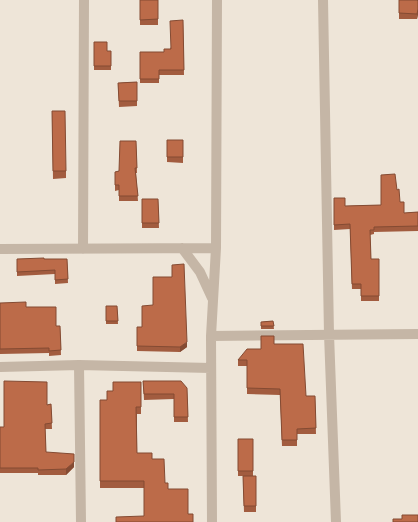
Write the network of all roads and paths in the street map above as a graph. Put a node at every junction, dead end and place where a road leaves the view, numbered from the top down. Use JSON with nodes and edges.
{"nodes":[{"id":1,"x":84,"y":0,"type":"edge"},
{"id":2,"x":218,"y":0,"type":"edge"},
{"id":3,"x":323,"y":0,"type":"edge"},
{"id":4,"x":83,"y":248,"type":"junction"},
{"id":5,"x":182,"y":248,"type":"junction"},
{"id":6,"x":216,"y":248,"type":"junction"},
{"id":7,"x":0,"y":249,"type":"edge"},
{"id":8,"x":213,"y":300,"type":"junction"},
{"id":9,"x":329,"y":334,"type":"junction"},
{"id":10,"x":418,"y":334,"type":"edge"},
{"id":11,"x":211,"y":336,"type":"junction"},
{"id":12,"x":79,"y":365,"type":"junction"},
{"id":13,"x":0,"y":368,"type":"edge"},
{"id":14,"x":211,"y":368,"type":"junction"},
{"id":15,"x":81,"y":522,"type":"edge"},
{"id":16,"x":212,"y":522,"type":"edge"},
{"id":17,"x":336,"y":522,"type":"edge"}],
"edges":[{"from":1,"to":4,"type":"street"},
{"from":2,"to":6,"type":"street"},
{"from":3,"to":9,"type":"street"},
{"from":4,"to":5,"type":"street"},
{"from":4,"to":7,"type":"street"},
{"from":5,"to":6,"type":"street"},
{"from":5,"to":8,"type":"street"},
{"from":6,"to":8,"type":"street"},
{"from":8,"to":11,"type":"street"},
{"from":9,"to":10,"type":"street"},
{"from":9,"to":11,"type":"street"},
{"from":9,"to":17,"type":"street"},
{"from":11,"to":14,"type":"street"},
{"from":12,"to":13,"type":"street"},
{"from":12,"to":14,"type":"street"},
{"from":12,"to":15,"type":"street"},
{"from":14,"to":16,"type":"street"}]}
